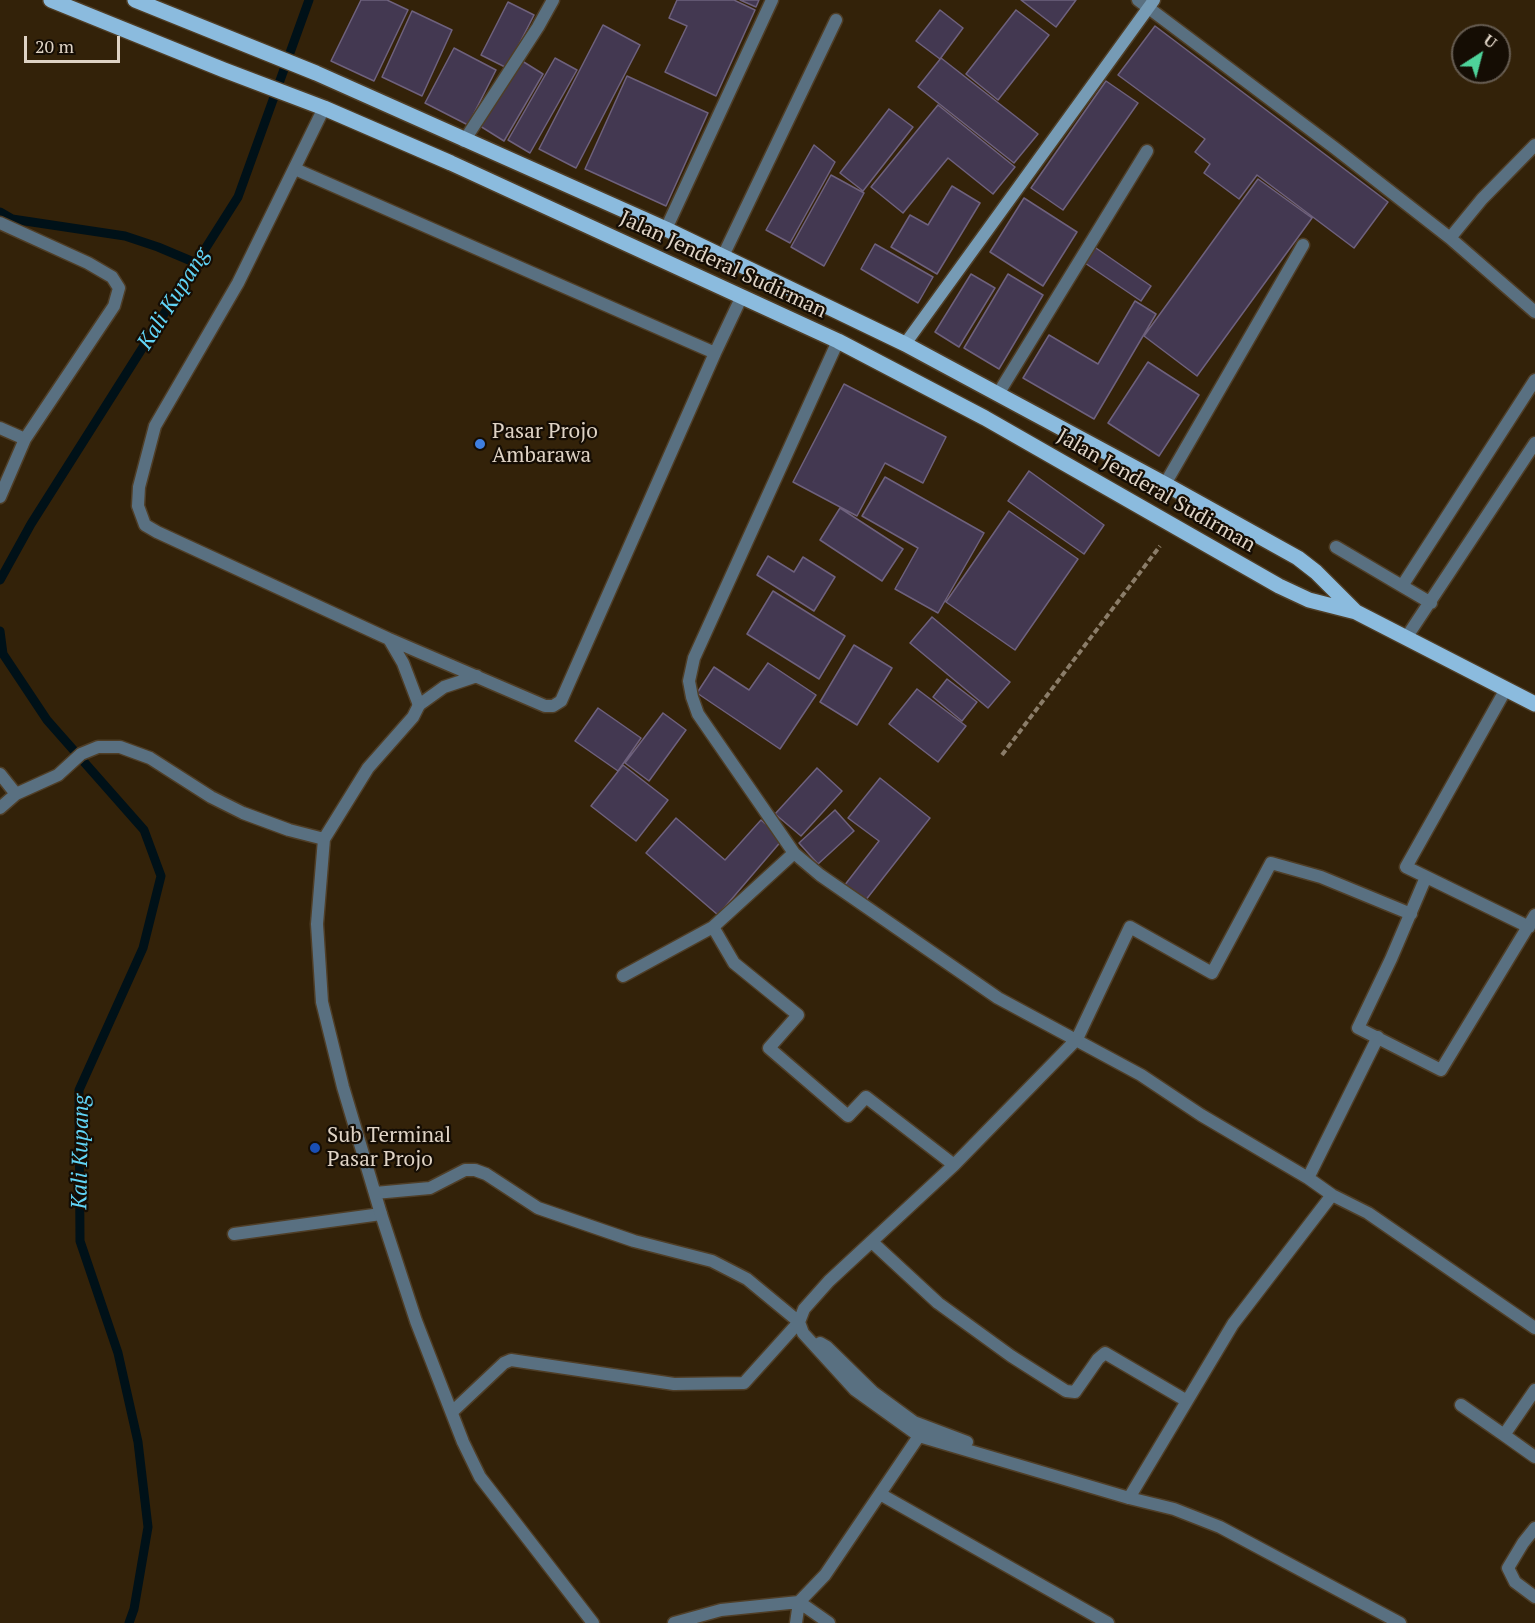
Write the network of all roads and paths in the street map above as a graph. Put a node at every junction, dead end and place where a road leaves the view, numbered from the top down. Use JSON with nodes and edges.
{"nodes":[{"id":1,"x":51,"y":0,"type":"edge"},
{"id":2,"x":135,"y":0,"type":"edge"},
{"id":3,"x":553,"y":0,"type":"edge"},
{"id":4,"x":772,"y":0,"type":"edge"},
{"id":5,"x":1147,"y":3,"type":"edge"},
{"id":6,"x":836,"y":20,"type":"dead end"},
{"id":7,"x":324,"y":108,"type":"junction"},
{"id":8,"x":464,"y":141,"type":"junction"},
{"id":9,"x":1535,"y":145,"type":"edge"},
{"id":10,"x":1147,"y":152,"type":"dead end"},
{"id":11,"x":295,"y":169,"type":"junction"},
{"id":12,"x":0,"y":223,"type":"edge"},
{"id":13,"x":666,"y":229,"type":"junction"},
{"id":14,"x":1450,"y":238,"type":"junction"},
{"id":15,"x":1303,"y":245,"type":"dead end"},
{"id":16,"x":723,"y":256,"type":"junction"},
{"id":17,"x":742,"y":296,"type":"junction"},
{"id":18,"x":1535,"y":312,"type":"edge"},
{"id":19,"x":838,"y":341,"type":"junction"},
{"id":20,"x":905,"y":344,"type":"junction"},
{"id":21,"x":715,"y":353,"type":"junction"},
{"id":22,"x":1535,"y":380,"type":"edge"},
{"id":23,"x":998,"y":394,"type":"junction"},
{"id":24,"x":0,"y":428,"type":"edge"},
{"id":25,"x":25,"y":439,"type":"junction"},
{"id":26,"x":1535,"y":443,"type":"edge"},
{"id":27,"x":1165,"y":484,"type":"junction"},
{"id":28,"x":0,"y":497,"type":"edge"},
{"id":29,"x":1175,"y":526,"type":"junction"},
{"id":30,"x":1336,"y":547,"type":"dead end"},
{"id":31,"x":1402,"y":586,"type":"junction"},
{"id":32,"x":1431,"y":603,"type":"junction"},
{"id":33,"x":1356,"y":612,"type":"junction"},
{"id":34,"x":1406,"y":638,"type":"junction"},
{"id":35,"x":389,"y":639,"type":"junction"},
{"id":36,"x":477,"y":676,"type":"junction"},
{"id":37,"x":1506,"y":689,"type":"junction"},
{"id":38,"x":1535,"y":704,"type":"edge"},
{"id":39,"x":419,"y":705,"type":"junction"},
{"id":40,"x":1002,"y":755,"type":"dead end"},
{"id":41,"x":0,"y":774,"type":"edge"},
{"id":42,"x":16,"y":794,"type":"junction"},
{"id":43,"x":0,"y":808,"type":"edge"},
{"id":44,"x":324,"y":839,"type":"junction"},
{"id":45,"x":794,"y":853,"type":"junction"},
{"id":46,"x":1426,"y":877,"type":"junction"},
{"id":47,"x":1411,"y":914,"type":"junction"},
{"id":48,"x":1535,"y":915,"type":"edge"},
{"id":49,"x":713,"y":927,"type":"junction"},
{"id":50,"x":1529,"y":927,"type":"junction"},
{"id":51,"x":623,"y":976,"type":"dead end"},
{"id":52,"x":1378,"y":1037,"type":"junction"},
{"id":53,"x":1077,"y":1039,"type":"junction"},
{"id":54,"x":954,"y":1166,"type":"junction"},
{"id":55,"x":1308,"y":1178,"type":"junction"},
{"id":56,"x":375,"y":1193,"type":"junction"},
{"id":57,"x":1332,"y":1195,"type":"junction"},
{"id":58,"x":381,"y":1214,"type":"junction"},
{"id":59,"x":234,"y":1234,"type":"dead end"},
{"id":60,"x":872,"y":1242,"type":"junction"},
{"id":61,"x":801,"y":1327,"type":"junction"},
{"id":62,"x":1535,"y":1328,"type":"edge"},
{"id":63,"x":1535,"y":1390,"type":"edge"},
{"id":64,"x":1187,"y":1401,"type":"junction"},
{"id":65,"x":1461,"y":1405,"type":"dead end"},
{"id":66,"x":452,"y":1412,"type":"junction"},
{"id":67,"x":1503,"y":1435,"type":"junction"},
{"id":68,"x":919,"y":1436,"type":"junction"},
{"id":69,"x":1535,"y":1457,"type":"edge"},
{"id":70,"x":1021,"y":1466,"type":"junction"},
{"id":71,"x":880,"y":1494,"type":"junction"},
{"id":72,"x":1129,"y":1498,"type":"junction"},
{"id":73,"x":1535,"y":1528,"type":"edge"},
{"id":74,"x":1535,"y":1597,"type":"edge"},
{"id":75,"x":799,"y":1602,"type":"junction"},
{"id":76,"x":593,"y":1623,"type":"edge"},
{"id":77,"x":674,"y":1623,"type":"edge"},
{"id":78,"x":796,"y":1623,"type":"edge"},
{"id":79,"x":829,"y":1623,"type":"edge"},
{"id":80,"x":1108,"y":1623,"type":"edge"},
{"id":81,"x":1400,"y":1623,"type":"edge"}],
"edges":[{"from":1,"to":7,"type":"main road","name":"Jalan Jenderal Sudirman"},
{"from":2,"to":8,"type":"main road","name":"Jalan Jenderal Sudirman"},
{"from":3,"to":8,"type":"street"},
{"from":4,"to":13,"type":"street"},
{"from":5,"to":14,"type":"street"},
{"from":5,"to":20,"type":"street"},
{"from":6,"to":16,"type":"street"},
{"from":7,"to":11,"type":"street"},
{"from":7,"to":17,"type":"main road","name":"Jalan Jenderal Sudirman"},
{"from":8,"to":13,"type":"main road","name":"Jalan Jenderal Sudirman"},
{"from":9,"to":14,"type":"street"},
{"from":10,"to":23,"type":"street"},
{"from":11,"to":21,"type":"street"},
{"from":11,"to":35,"type":"street"},
{"from":12,"to":25,"type":"street"},
{"from":13,"to":16,"type":"main road","name":"Jalan Jenderal Sudirman"},
{"from":14,"to":18,"type":"street"},
{"from":15,"to":27,"type":"street"},
{"from":16,"to":20,"type":"main road","name":"Jalan Jenderal Sudirman"},
{"from":17,"to":19,"type":"main road","name":"Jalan Jenderal Sudirman"},
{"from":17,"to":21,"type":"street"},
{"from":19,"to":29,"type":"main road","name":"Jalan Jenderal Sudirman"},
{"from":19,"to":45,"type":"street"},
{"from":20,"to":23,"type":"main road","name":"Jalan Jenderal Sudirman"},
{"from":21,"to":36,"type":"street"},
{"from":22,"to":31,"type":"street"},
{"from":23,"to":27,"type":"main road","name":"Jalan Jenderal Sudirman"},
{"from":24,"to":25,"type":"street"},
{"from":25,"to":28,"type":"street"},
{"from":26,"to":32,"type":"street"},
{"from":27,"to":33,"type":"main road","name":"Jalan Jenderal Sudirman"},
{"from":29,"to":33,"type":"main road","name":"Jalan Jenderal Sudirman"},
{"from":29,"to":40,"type":"path"},
{"from":30,"to":31,"type":"street"},
{"from":31,"to":32,"type":"street"},
{"from":32,"to":34,"type":"street"},
{"from":33,"to":34,"type":"main road","name":"Jalan Jenderal Sudirman"},
{"from":34,"to":37,"type":"main road","name":"Jalan Jenderal Sudirman"},
{"from":35,"to":36,"type":"street"},
{"from":35,"to":39,"type":"street"},
{"from":36,"to":39,"type":"street"},
{"from":37,"to":38,"type":"main road","name":"Jalan Jenderal Sudirman"},
{"from":37,"to":46,"type":"street"},
{"from":39,"to":44,"type":"street"},
{"from":41,"to":42,"type":"street"},
{"from":42,"to":43,"type":"street"},
{"from":42,"to":44,"type":"street"},
{"from":44,"to":56,"type":"street"},
{"from":45,"to":49,"type":"street"},
{"from":45,"to":53,"type":"street"},
{"from":46,"to":47,"type":"street"},
{"from":46,"to":50,"type":"street"},
{"from":47,"to":52,"type":"street"},
{"from":47,"to":53,"type":"street"},
{"from":48,"to":50,"type":"street"},
{"from":49,"to":51,"type":"street"},
{"from":49,"to":54,"type":"street"},
{"from":50,"to":52,"type":"street"},
{"from":52,"to":55,"type":"street"},
{"from":53,"to":54,"type":"street"},
{"from":53,"to":55,"type":"street"},
{"from":54,"to":60,"type":"street"},
{"from":55,"to":57,"type":"street"},
{"from":56,"to":58,"type":"street"},
{"from":56,"to":61,"type":"street"},
{"from":57,"to":62,"type":"street"},
{"from":57,"to":64,"type":"street"},
{"from":58,"to":59,"type":"street"},
{"from":58,"to":66,"type":"street"},
{"from":60,"to":61,"type":"street"},
{"from":60,"to":64,"type":"street"},
{"from":61,"to":66,"type":"street"},
{"from":61,"to":68,"type":"street"},
{"from":61,"to":70,"type":"street"},
{"from":63,"to":67,"type":"street"},
{"from":64,"to":72,"type":"street"},
{"from":65,"to":67,"type":"street"},
{"from":66,"to":76,"type":"street"},
{"from":67,"to":69,"type":"street"},
{"from":68,"to":70,"type":"street"},
{"from":68,"to":71,"type":"street"},
{"from":70,"to":72,"type":"street"},
{"from":71,"to":75,"type":"street"},
{"from":71,"to":80,"type":"street"},
{"from":72,"to":81,"type":"street"},
{"from":73,"to":74,"type":"street"},
{"from":75,"to":77,"type":"street"},
{"from":75,"to":78,"type":"street"},
{"from":75,"to":79,"type":"street"}]}
